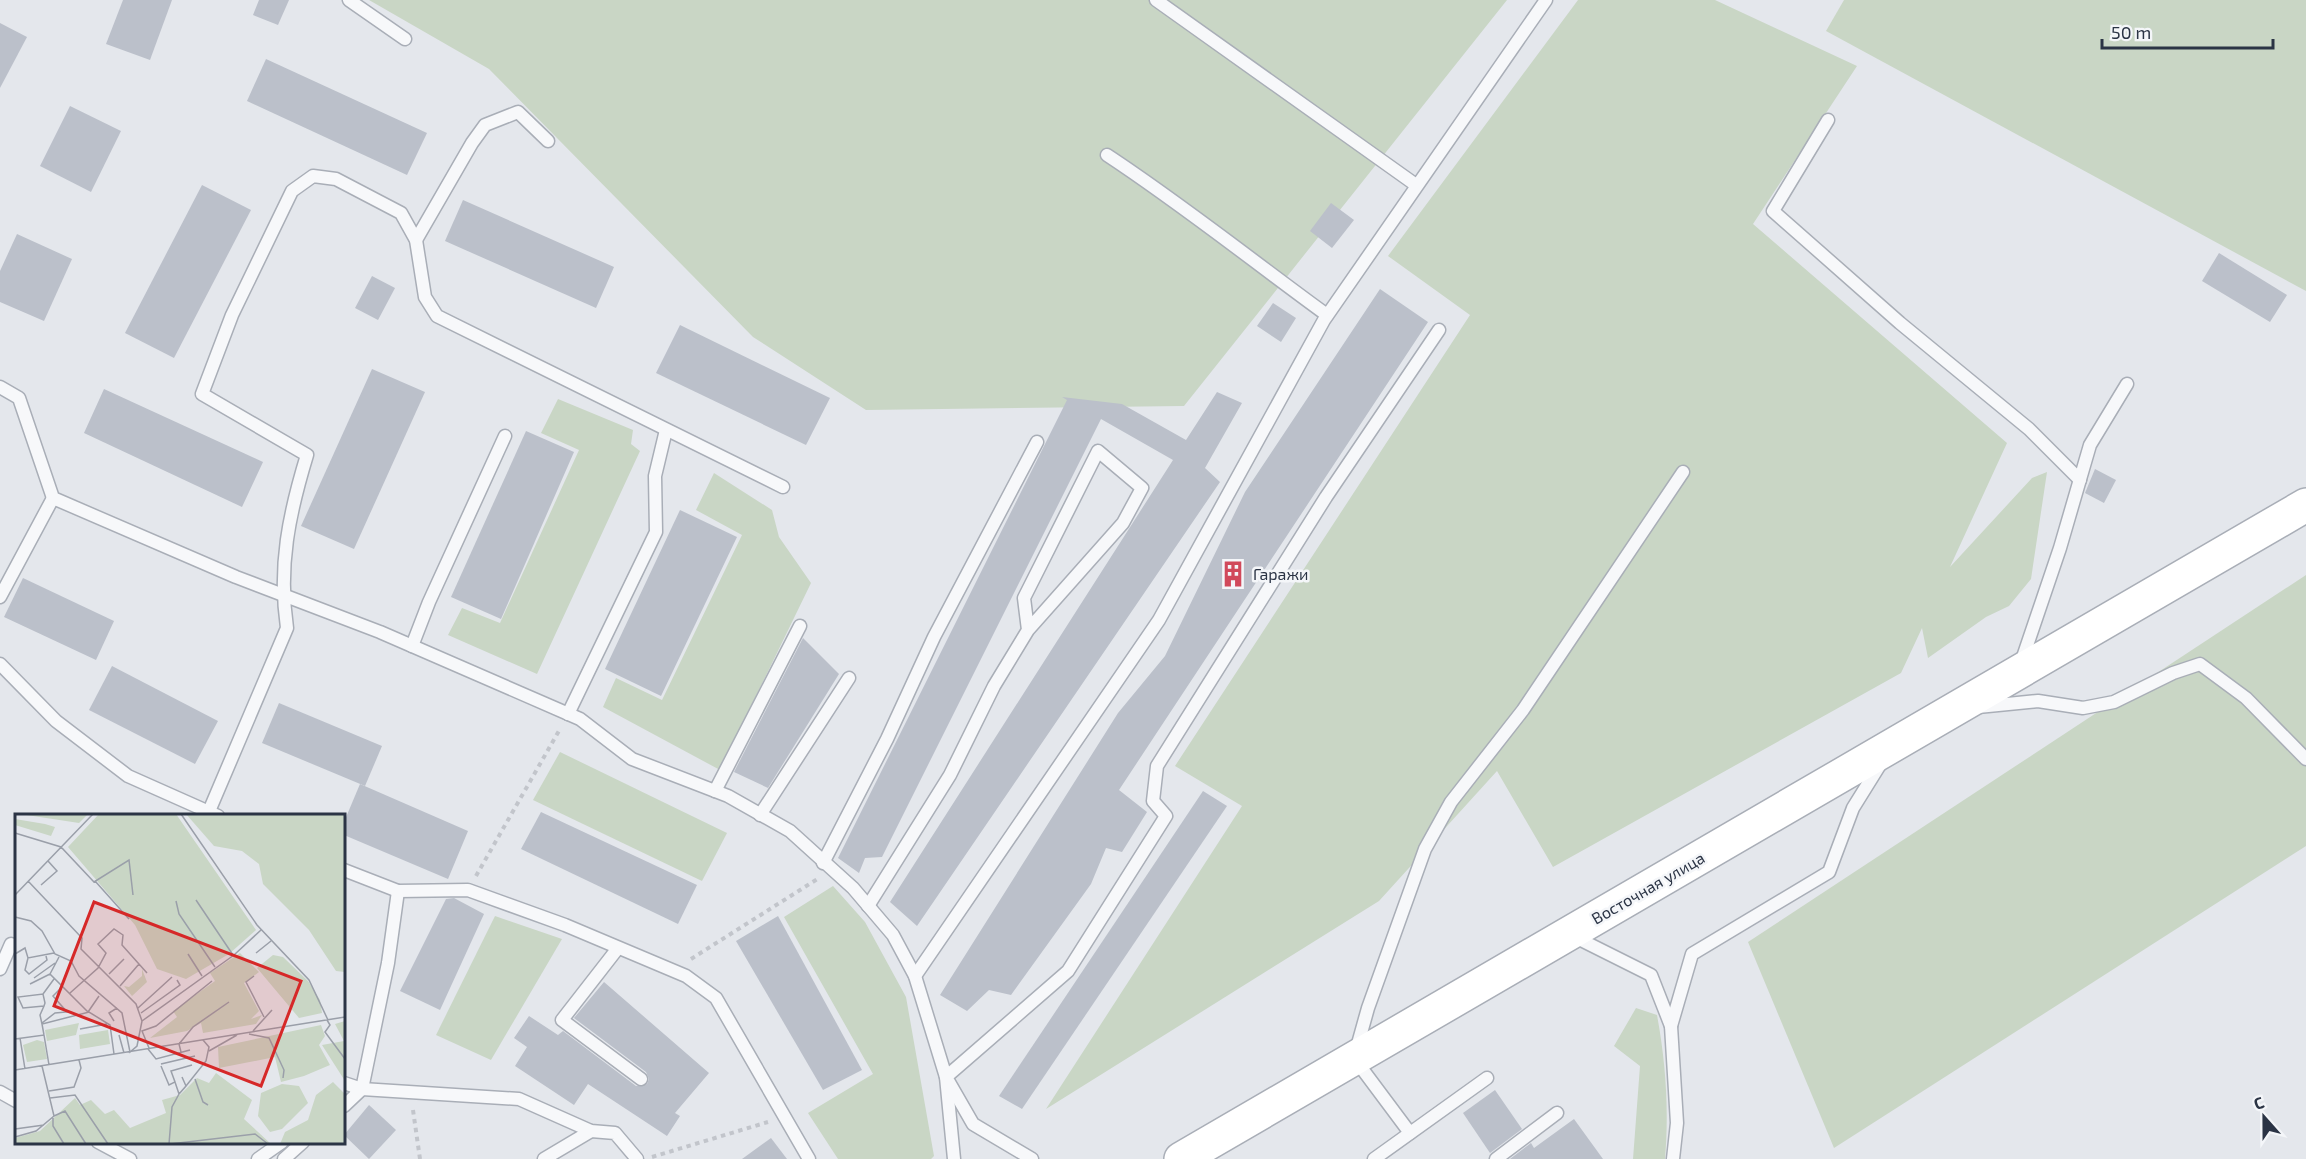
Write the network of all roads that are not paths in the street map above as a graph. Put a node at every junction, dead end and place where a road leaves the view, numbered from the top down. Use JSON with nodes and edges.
{"nodes":[{"id":1,"x":349,"y":0,"type":"edge"},
{"id":2,"x":1156,"y":0,"type":"edge"},
{"id":3,"x":1544,"y":0,"type":"edge"},
{"id":4,"x":405,"y":39,"type":"dead end"},
{"id":5,"x":1828,"y":120,"type":"dead end"},
{"id":6,"x":548,"y":141,"type":"dead end"},
{"id":7,"x":1107,"y":155,"type":"dead end"},
{"id":8,"x":1416,"y":185,"type":"junction"},
{"id":9,"x":416,"y":240,"type":"junction"},
{"id":10,"x":1327,"y":315,"type":"junction"},
{"id":11,"x":1439,"y":330,"type":"dead end"},
{"id":12,"x":2127,"y":384,"type":"dead end"},
{"id":13,"x":0,"y":387,"type":"edge"},
{"id":14,"x":666,"y":430,"type":"junction"},
{"id":15,"x":505,"y":436,"type":"dead end"},
{"id":16,"x":1036,"y":442,"type":"dead end"},
{"id":17,"x":1683,"y":472,"type":"dead end"},
{"id":18,"x":2080,"y":480,"type":"junction"},
{"id":19,"x":783,"y":487,"type":"dead end"},
{"id":20,"x":53,"y":498,"type":"junction"},
{"id":21,"x":2306,"y":505,"type":"edge"},
{"id":22,"x":282,"y":595,"type":"junction"},
{"id":23,"x":0,"y":597,"type":"edge"},
{"id":24,"x":800,"y":626,"type":"dead end"},
{"id":25,"x":1028,"y":630,"type":"junction"},
{"id":26,"x":412,"y":646,"type":"junction"},
{"id":27,"x":0,"y":664,"type":"edge"},
{"id":28,"x":2018,"y":672,"type":"junction"},
{"id":29,"x":849,"y":678,"type":"dead end"},
{"id":30,"x":1953,"y":710,"type":"junction"},
{"id":31,"x":568,"y":714,"type":"junction"},
{"id":32,"x":1891,"y":746,"type":"junction"},
{"id":33,"x":2306,"y":759,"type":"edge"},
{"id":34,"x":715,"y":791,"type":"junction"},
{"id":35,"x":211,"y":814,"type":"edge"},
{"id":36,"x":760,"y":814,"type":"junction"},
{"id":37,"x":827,"y":866,"type":"junction"},
{"id":38,"x":345,"y":870,"type":"edge"},
{"id":39,"x":398,"y":891,"type":"junction"},
{"id":40,"x":868,"y":906,"type":"junction"},
{"id":41,"x":1568,"y":934,"type":"junction"},
{"id":42,"x":9,"y":943,"type":"edge"},
{"id":43,"x":618,"y":948,"type":"junction"},
{"id":44,"x":0,"y":969,"type":"edge"},
{"id":45,"x":915,"y":976,"type":"junction"},
{"id":46,"x":1671,"y":1026,"type":"junction"},
{"id":47,"x":1354,"y":1058,"type":"junction"},
{"id":48,"x":946,"y":1077,"type":"junction"},
{"id":49,"x":1487,"y":1078,"type":"dead end"},
{"id":50,"x":641,"y":1079,"type":"dead end"},
{"id":51,"x":345,"y":1083,"type":"edge"},
{"id":52,"x":362,"y":1089,"type":"junction"},
{"id":53,"x":0,"y":1092,"type":"edge"},
{"id":54,"x":15,"y":1100,"type":"edge"},
{"id":55,"x":345,"y":1102,"type":"edge"},
{"id":56,"x":1557,"y":1113,"type":"dead end"},
{"id":57,"x":591,"y":1131,"type":"junction"},
{"id":58,"x":1410,"y":1133,"type":"junction"},
{"id":59,"x":100,"y":1144,"type":"edge"},
{"id":60,"x":280,"y":1144,"type":"edge"},
{"id":61,"x":302,"y":1144,"type":"edge"},
{"id":62,"x":130,"y":1159,"type":"edge"},
{"id":63,"x":258,"y":1159,"type":"edge"},
{"id":64,"x":285,"y":1159,"type":"edge"},
{"id":65,"x":544,"y":1159,"type":"edge"},
{"id":66,"x":637,"y":1159,"type":"edge"},
{"id":67,"x":809,"y":1159,"type":"edge"},
{"id":68,"x":954,"y":1159,"type":"edge"},
{"id":69,"x":1032,"y":1159,"type":"edge"},
{"id":70,"x":1181,"y":1159,"type":"edge"},
{"id":71,"x":1374,"y":1159,"type":"edge"},
{"id":72,"x":1496,"y":1159,"type":"edge"},
{"id":73,"x":1673,"y":1159,"type":"edge"}],
"edges":[{"from":1,"to":4,"type":"lane"},
{"from":2,"to":8,"type":"lane"},
{"from":3,"to":8,"type":"lane"},
{"from":5,"to":18,"type":"lane"},
{"from":6,"to":9,"type":"lane"},
{"from":7,"to":10,"type":"lane"},
{"from":8,"to":10,"type":"lane"},
{"from":9,"to":14,"type":"lane"},
{"from":9,"to":22,"type":"lane"},
{"from":10,"to":45,"type":"lane"},
{"from":11,"to":48,"type":"lane"},
{"from":12,"to":18,"type":"lane"},
{"from":13,"to":20,"type":"lane"},
{"from":14,"to":19,"type":"lane"},
{"from":14,"to":31,"type":"lane"},
{"from":15,"to":26,"type":"lane"},
{"from":16,"to":37,"type":"lane"},
{"from":17,"to":47,"type":"lane"},
{"from":18,"to":28,"type":"lane"},
{"from":20,"to":22,"type":"lane"},
{"from":20,"to":23,"type":"lane"},
{"from":21,"to":28,"type":"main road","name":"Восточная улица"},
{"from":22,"to":26,"type":"lane"},
{"from":22,"to":35,"type":"lane"},
{"from":24,"to":34,"type":"lane"},
{"from":25,"to":25,"type":"lane"},
{"from":25,"to":40,"type":"lane"},
{"from":26,"to":31,"type":"lane"},
{"from":27,"to":35,"type":"lane"},
{"from":28,"to":30,"type":"main road","name":"Восточная улица"},
{"from":29,"to":36,"type":"lane"},
{"from":30,"to":32,"type":"main road","name":"Восточная улица"},
{"from":30,"to":33,"type":"lane"},
{"from":31,"to":34,"type":"lane"},
{"from":32,"to":41,"type":"main road","name":"Восточная улица"},
{"from":32,"to":46,"type":"lane"},
{"from":34,"to":36,"type":"lane"},
{"from":36,"to":37,"type":"lane"},
{"from":37,"to":40,"type":"lane"},
{"from":38,"to":39,"type":"lane"},
{"from":39,"to":43,"type":"lane"},
{"from":39,"to":52,"type":"lane"},
{"from":40,"to":45,"type":"lane"},
{"from":41,"to":46,"type":"lane"},
{"from":41,"to":47,"type":"main road","name":"Восточная улица"},
{"from":42,"to":44,"type":"lane"},
{"from":43,"to":50,"type":"lane"},
{"from":43,"to":67,"type":"lane"},
{"from":45,"to":48,"type":"lane"},
{"from":46,"to":73,"type":"lane"},
{"from":47,"to":58,"type":"lane"},
{"from":47,"to":70,"type":"main road","name":"Восточная улица"},
{"from":48,"to":68,"type":"lane"},
{"from":48,"to":69,"type":"lane"},
{"from":49,"to":58,"type":"lane"},
{"from":51,"to":52,"type":"lane"},
{"from":52,"to":55,"type":"lane"},
{"from":52,"to":57,"type":"lane"},
{"from":53,"to":54,"type":"lane"},
{"from":56,"to":72,"type":"lane"},
{"from":57,"to":65,"type":"lane"},
{"from":57,"to":66,"type":"lane"},
{"from":58,"to":71,"type":"lane"},
{"from":59,"to":62,"type":"lane"},
{"from":60,"to":63,"type":"lane"},
{"from":61,"to":64,"type":"lane"}]}
